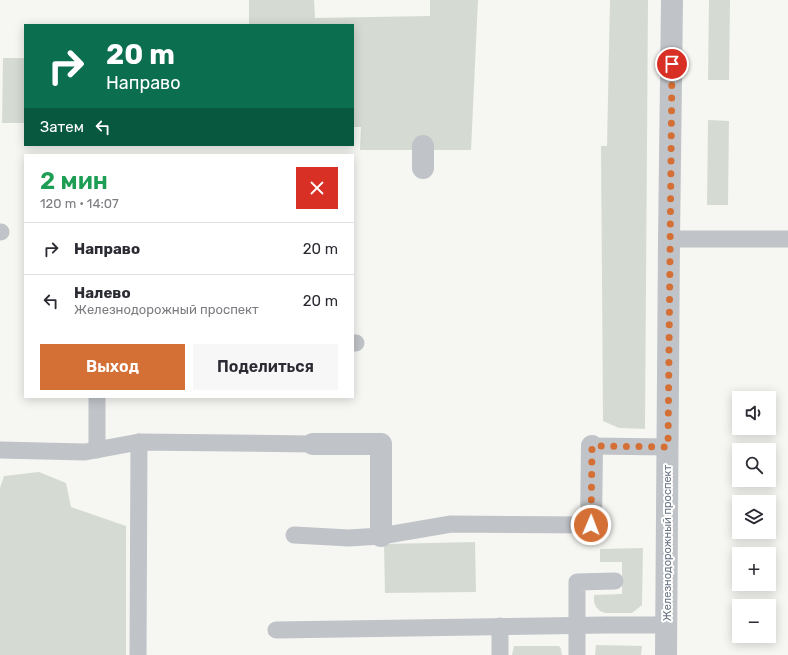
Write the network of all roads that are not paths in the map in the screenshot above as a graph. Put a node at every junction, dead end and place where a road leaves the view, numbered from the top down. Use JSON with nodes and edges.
{"nodes":[{"id":1,"x":672,"y":0,"type":"edge"},
{"id":2,"x":423,"y":146,"type":"dead end"},
{"id":3,"x":423,"y":168,"type":"dead end"},
{"id":4,"x":669,"y":238,"type":"junction"},
{"id":5,"x":788,"y":239,"type":"edge"},
{"id":6,"x":97,"y":398,"type":"edge"},
{"id":7,"x":139,"y":442,"type":"junction"},
{"id":8,"x":313,"y":444,"type":"joint"},
{"id":9,"x":592,"y":446,"type":"joint"},
{"id":10,"x":668,"y":447,"type":"junction"},
{"id":11,"x":0,"y":450,"type":"edge"},
{"id":12,"x":97,"y":450,"type":"junction"},
{"id":13,"x":591,"y":525,"type":"joint"},
{"id":14,"x":294,"y":535,"type":"dead end"},
{"id":15,"x":381,"y":536,"type":"junction"},
{"id":16,"x":615,"y":581,"type":"dead end"},
{"id":17,"x":577,"y":625,"type":"junction"},
{"id":18,"x":666,"y":625,"type":"junction"},
{"id":19,"x":500,"y":626,"type":"junction"},
{"id":20,"x":276,"y":630,"type":"dead end"},
{"id":21,"x":138,"y":655,"type":"edge"},
{"id":22,"x":500,"y":655,"type":"edge"},
{"id":23,"x":577,"y":655,"type":"edge"},
{"id":24,"x":666,"y":655,"type":"edge"}],
"edges":[{"from":1,"to":4,"type":"street","name":"Железнодорожный проспект"},
{"from":2,"to":3,"type":"street"},
{"from":4,"to":5,"type":"lane"},
{"from":4,"to":10,"type":"street","name":"Железнодорожный проспект"},
{"from":6,"to":12,"type":"lane"},
{"from":7,"to":8,"type":"lane"},
{"from":7,"to":12,"type":"lane"},
{"from":7,"to":21,"type":"lane"},
{"from":8,"to":15,"type":"street"},
{"from":9,"to":10,"type":"lane"},
{"from":9,"to":13,"type":"street"},
{"from":10,"to":18,"type":"street","name":"Железнодорожный проспект"},
{"from":11,"to":12,"type":"lane"},
{"from":13,"to":15,"type":"lane"},
{"from":14,"to":15,"type":"lane"},
{"from":16,"to":17,"type":"lane"},
{"from":17,"to":18,"type":"lane"},
{"from":17,"to":19,"type":"lane"},
{"from":17,"to":23,"type":"lane"},
{"from":18,"to":24,"type":"street","name":"Железнодорожный проспект"},
{"from":19,"to":20,"type":"lane"},
{"from":19,"to":22,"type":"lane"}]}
